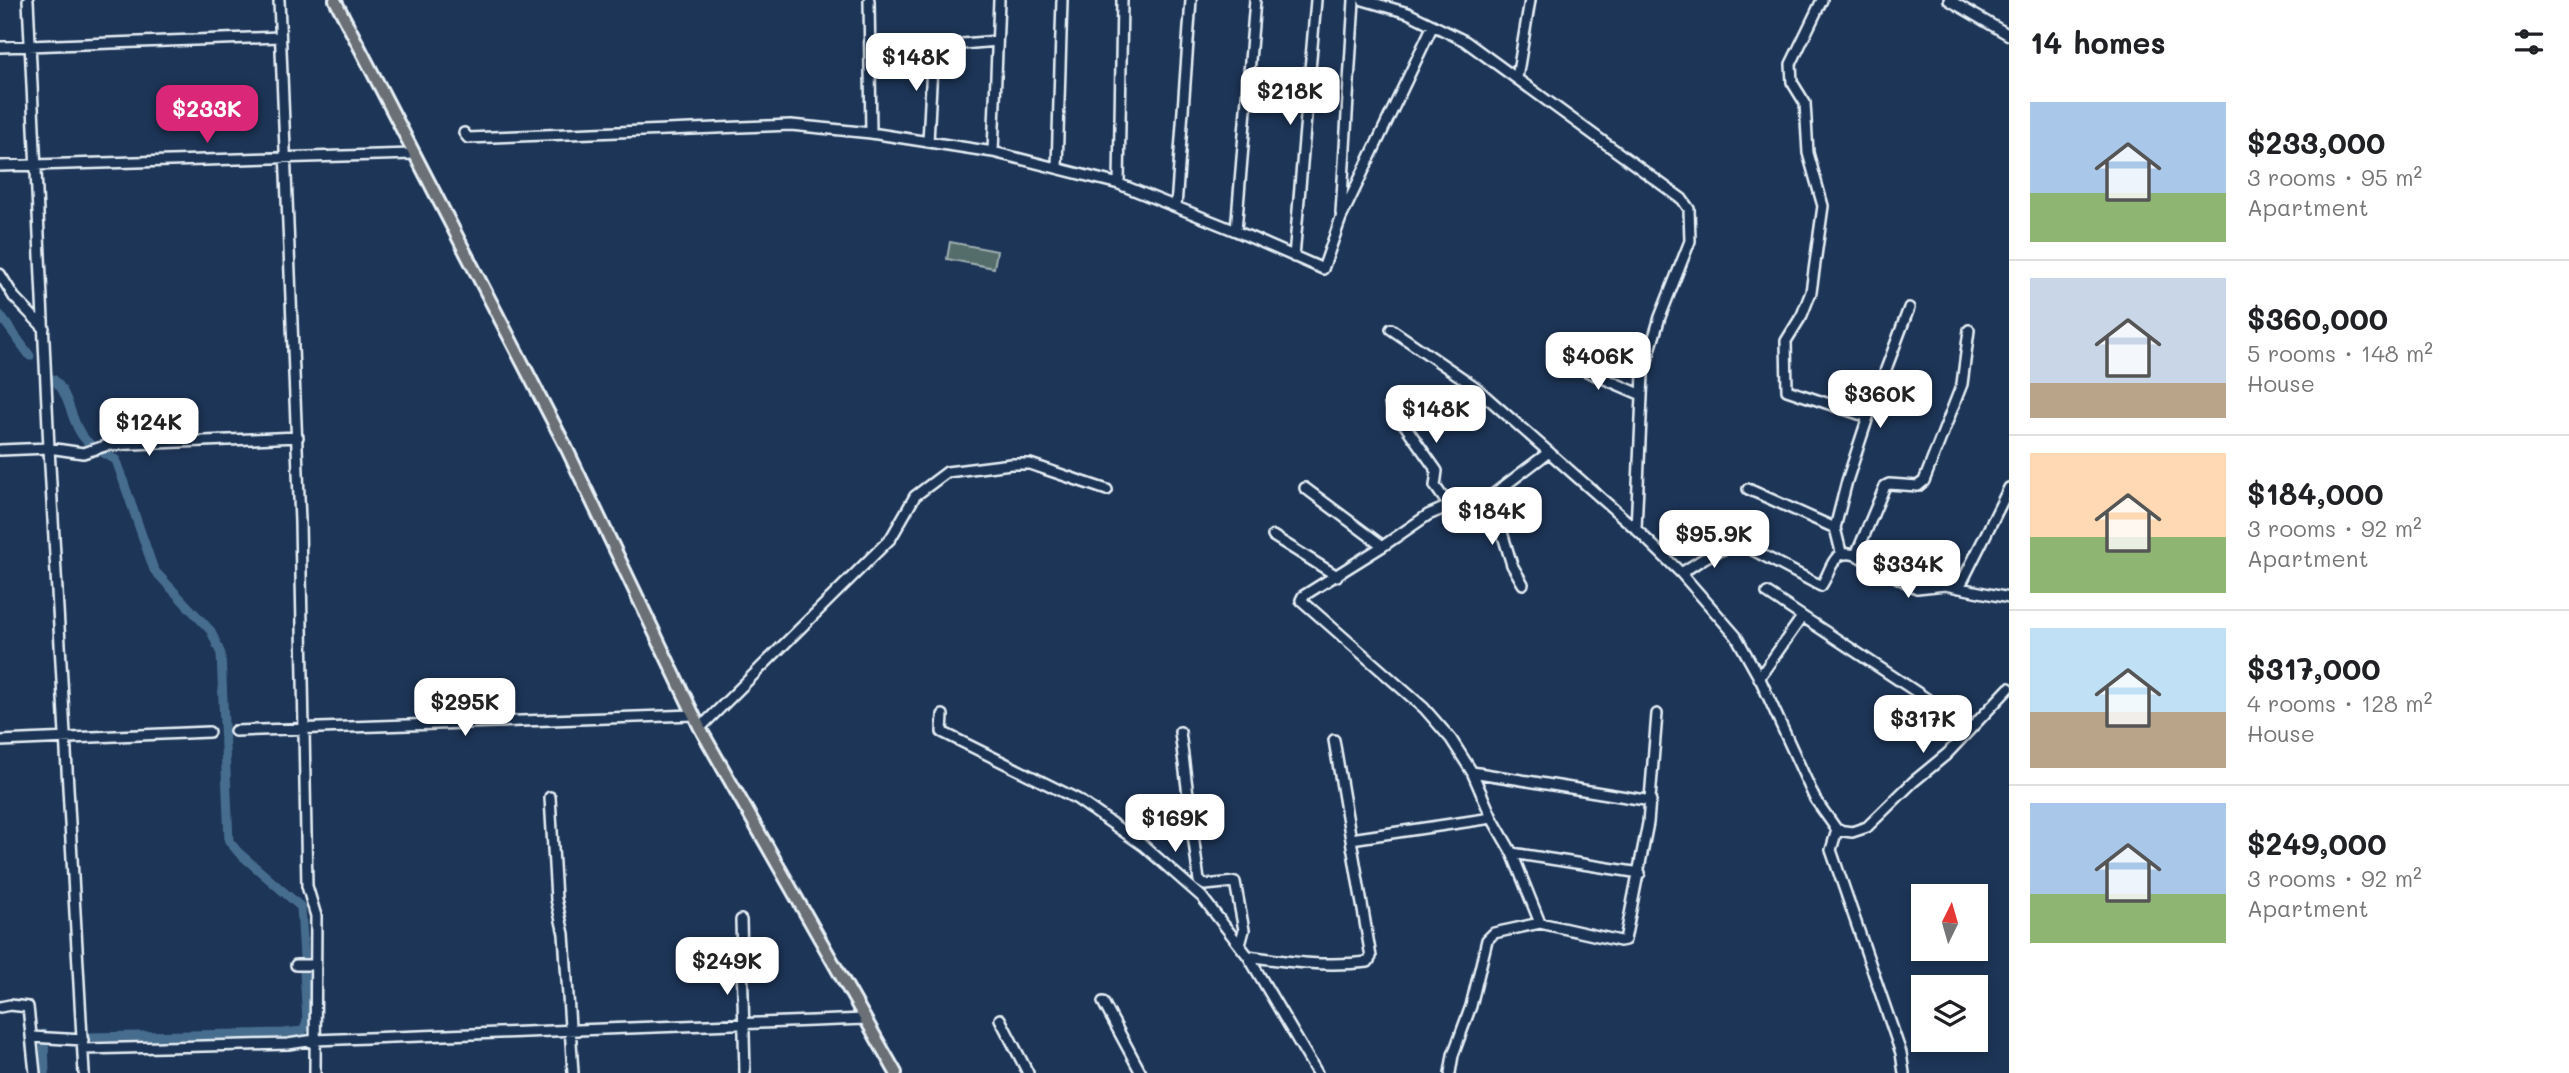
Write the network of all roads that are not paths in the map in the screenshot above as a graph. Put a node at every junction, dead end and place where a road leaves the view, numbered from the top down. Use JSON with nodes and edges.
{"nodes":[{"id":1,"x":28,"y":0,"type":"edge"},
{"id":2,"x":279,"y":0,"type":"edge"},
{"id":3,"x":335,"y":0,"type":"edge"},
{"id":4,"x":869,"y":0,"type":"edge"},
{"id":5,"x":999,"y":0,"type":"edge"},
{"id":6,"x":1062,"y":0,"type":"edge"},
{"id":7,"x":1122,"y":0,"type":"edge"},
{"id":8,"x":1191,"y":0,"type":"edge"},
{"id":9,"x":1255,"y":0,"type":"edge"},
{"id":10,"x":1316,"y":0,"type":"edge"},
{"id":11,"x":1354,"y":0,"type":"edge"},
{"id":12,"x":1363,"y":0,"type":"edge"},
{"id":13,"x":1530,"y":0,"type":"edge"},
{"id":14,"x":1822,"y":0,"type":"edge"},
{"id":15,"x":1949,"y":0,"type":"edge"},
{"id":16,"x":1433,"y":25,"type":"junction"},
{"id":17,"x":2009,"y":35,"type":"edge"},
{"id":18,"x":280,"y":37,"type":"junction"},
{"id":19,"x":997,"y":41,"type":"junction"},
{"id":20,"x":31,"y":46,"type":"junction"},
{"id":21,"x":0,"y":47,"type":"edge"},
{"id":22,"x":933,"y":47,"type":"junction"},
{"id":23,"x":870,"y":52,"type":"junction"},
{"id":24,"x":1517,"y":78,"type":"junction"},
{"id":25,"x":464,"y":133,"type":"dead end"},
{"id":26,"x":871,"y":133,"type":"junction"},
{"id":27,"x":928,"y":142,"type":"junction"},
{"id":28,"x":993,"y":152,"type":"junction"},
{"id":29,"x":414,"y":155,"type":"junction"},
{"id":30,"x":287,"y":157,"type":"junction"},
{"id":31,"x":38,"y":165,"type":"junction"},
{"id":32,"x":0,"y":166,"type":"edge"},
{"id":33,"x":1057,"y":168,"type":"junction"},
{"id":34,"x":1119,"y":184,"type":"junction"},
{"id":35,"x":1176,"y":207,"type":"junction"},
{"id":36,"x":1341,"y":218,"type":"junction"},
{"id":37,"x":1236,"y":231,"type":"junction"},
{"id":38,"x":1294,"y":257,"type":"junction"},
{"id":39,"x":0,"y":274,"type":"edge"},
{"id":40,"x":1909,"y":308,"type":"dead end"},
{"id":41,"x":44,"y":328,"type":"junction"},
{"id":42,"x":1391,"y":329,"type":"dead end"},
{"id":43,"x":1969,"y":330,"type":"dead end"},
{"id":44,"x":1566,"y":362,"type":"dead end"},
{"id":45,"x":1642,"y":395,"type":"junction"},
{"id":46,"x":1390,"y":404,"type":"dead end"},
{"id":47,"x":1868,"y":417,"type":"junction"},
{"id":48,"x":298,"y":437,"type":"junction"},
{"id":49,"x":49,"y":447,"type":"junction"},
{"id":50,"x":0,"y":450,"type":"edge"},
{"id":51,"x":1549,"y":452,"type":"junction"},
{"id":52,"x":1305,"y":488,"type":"dead end"},
{"id":53,"x":2009,"y":488,"type":"edge"},
{"id":54,"x":1748,"y":489,"type":"dead end"},
{"id":55,"x":1107,"y":490,"type":"dead end"},
{"id":56,"x":1491,"y":496,"type":"junction"},
{"id":57,"x":1449,"y":506,"type":"junction"},
{"id":58,"x":1835,"y":528,"type":"junction"},
{"id":59,"x":1636,"y":529,"type":"junction"},
{"id":60,"x":1273,"y":536,"type":"dead end"},
{"id":61,"x":1383,"y":546,"type":"junction"},
{"id":62,"x":1841,"y":552,"type":"junction"},
{"id":63,"x":1856,"y":555,"type":"junction"},
{"id":64,"x":1681,"y":573,"type":"junction"},
{"id":65,"x":1337,"y":576,"type":"junction"},
{"id":66,"x":1523,"y":584,"type":"dead end"},
{"id":67,"x":1959,"y":588,"type":"junction"},
{"id":68,"x":1767,"y":593,"type":"dead end"},
{"id":69,"x":2009,"y":596,"type":"edge"},
{"id":70,"x":1802,"y":617,"type":"junction"},
{"id":71,"x":1759,"y":678,"type":"junction"},
{"id":72,"x":2009,"y":688,"type":"edge"},
{"id":73,"x":694,"y":715,"type":"junction"},
{"id":74,"x":943,"y":715,"type":"dead end"},
{"id":75,"x":1657,"y":715,"type":"dead end"},
{"id":76,"x":304,"y":728,"type":"junction"},
{"id":77,"x":1971,"y":728,"type":"junction"},
{"id":78,"x":700,"y":729,"type":"junction"},
{"id":79,"x":235,"y":731,"type":"dead end"},
{"id":80,"x":209,"y":732,"type":"dead end"},
{"id":81,"x":1180,"y":732,"type":"dead end"},
{"id":82,"x":65,"y":738,"type":"junction"},
{"id":83,"x":1334,"y":740,"type":"dead end"},
{"id":84,"x":0,"y":741,"type":"edge"},
{"id":85,"x":1472,"y":772,"type":"junction"},
{"id":86,"x":550,"y":797,"type":"dead end"},
{"id":87,"x":1651,"y":801,"type":"junction"},
{"id":88,"x":1492,"y":818,"type":"junction"},
{"id":89,"x":1837,"y":830,"type":"junction"},
{"id":90,"x":1351,"y":839,"type":"junction"},
{"id":91,"x":1513,"y":853,"type":"junction"},
{"id":92,"x":1640,"y":873,"type":"junction"},
{"id":93,"x":741,"y":920,"type":"dead end"},
{"id":94,"x":1540,"y":923,"type":"junction"},
{"id":95,"x":1240,"y":946,"type":"junction"},
{"id":96,"x":1248,"y":956,"type":"junction"},
{"id":97,"x":296,"y":965,"type":"dead end"},
{"id":98,"x":315,"y":965,"type":"junction"},
{"id":99,"x":1103,"y":1002,"type":"dead end"},
{"id":100,"x":0,"y":1007,"type":"edge"},
{"id":101,"x":865,"y":1018,"type":"junction"},
{"id":102,"x":1000,"y":1019,"type":"dead end"},
{"id":103,"x":743,"y":1024,"type":"junction"},
{"id":104,"x":570,"y":1029,"type":"junction"},
{"id":105,"x":39,"y":1038,"type":"junction"},
{"id":106,"x":315,"y":1040,"type":"junction"},
{"id":107,"x":83,"y":1044,"type":"junction"},
{"id":108,"x":892,"y":1070,"type":"edge"},
{"id":109,"x":35,"y":1073,"type":"edge"},
{"id":110,"x":84,"y":1073,"type":"edge"},
{"id":111,"x":315,"y":1073,"type":"edge"},
{"id":112,"x":573,"y":1073,"type":"edge"},
{"id":113,"x":745,"y":1073,"type":"edge"},
{"id":114,"x":1028,"y":1073,"type":"edge"},
{"id":115,"x":1140,"y":1073,"type":"edge"},
{"id":116,"x":1317,"y":1073,"type":"edge"},
{"id":117,"x":1450,"y":1073,"type":"edge"},
{"id":118,"x":1904,"y":1073,"type":"edge"}],
"edges":[{"from":1,"to":20,"type":"street"},
{"from":2,"to":18,"type":"street"},
{"from":3,"to":29,"type":"main road"},
{"from":4,"to":23,"type":"street"},
{"from":5,"to":19,"type":"street"},
{"from":6,"to":33,"type":"street"},
{"from":7,"to":34,"type":"street"},
{"from":8,"to":35,"type":"street"},
{"from":9,"to":37,"type":"street"},
{"from":10,"to":38,"type":"street"},
{"from":11,"to":36,"type":"street"},
{"from":12,"to":16,"type":"street"},
{"from":13,"to":24,"type":"street"},
{"from":14,"to":47,"type":"street"},
{"from":15,"to":17,"type":"street"},
{"from":16,"to":24,"type":"street"},
{"from":16,"to":36,"type":"street"},
{"from":18,"to":20,"type":"street"},
{"from":18,"to":30,"type":"street"},
{"from":19,"to":22,"type":"street"},
{"from":19,"to":28,"type":"street"},
{"from":20,"to":21,"type":"street"},
{"from":20,"to":31,"type":"street"},
{"from":22,"to":23,"type":"street"},
{"from":22,"to":27,"type":"street"},
{"from":23,"to":26,"type":"street"},
{"from":24,"to":45,"type":"street"},
{"from":25,"to":26,"type":"street"},
{"from":26,"to":27,"type":"street"},
{"from":27,"to":28,"type":"street"},
{"from":28,"to":33,"type":"street"},
{"from":29,"to":30,"type":"street"},
{"from":29,"to":73,"type":"main road"},
{"from":30,"to":31,"type":"street"},
{"from":30,"to":48,"type":"street"},
{"from":31,"to":32,"type":"street"},
{"from":31,"to":41,"type":"street"},
{"from":33,"to":34,"type":"street"},
{"from":34,"to":35,"type":"street"},
{"from":35,"to":37,"type":"street"},
{"from":36,"to":38,"type":"street"},
{"from":37,"to":38,"type":"street"},
{"from":39,"to":41,"type":"street"},
{"from":40,"to":47,"type":"street"},
{"from":41,"to":49,"type":"street"},
{"from":42,"to":51,"type":"street"},
{"from":43,"to":63,"type":"street"},
{"from":44,"to":45,"type":"street"},
{"from":45,"to":59,"type":"street"},
{"from":46,"to":57,"type":"street"},
{"from":47,"to":58,"type":"street"},
{"from":48,"to":49,"type":"street"},
{"from":48,"to":76,"type":"street"},
{"from":49,"to":50,"type":"street"},
{"from":49,"to":82,"type":"street"},
{"from":51,"to":56,"type":"street"},
{"from":51,"to":59,"type":"street"},
{"from":52,"to":61,"type":"street"},
{"from":53,"to":67,"type":"street"},
{"from":54,"to":58,"type":"street"},
{"from":55,"to":78,"type":"street"},
{"from":56,"to":57,"type":"street"},
{"from":56,"to":66,"type":"street"},
{"from":57,"to":61,"type":"street"},
{"from":58,"to":62,"type":"street"},
{"from":59,"to":64,"type":"street"},
{"from":60,"to":65,"type":"street"},
{"from":61,"to":65,"type":"street"},
{"from":62,"to":63,"type":"street"},
{"from":62,"to":64,"type":"street"},
{"from":63,"to":67,"type":"street"},
{"from":64,"to":71,"type":"street"},
{"from":65,"to":85,"type":"street"},
{"from":67,"to":69,"type":"street"},
{"from":68,"to":70,"type":"street"},
{"from":70,"to":71,"type":"street"},
{"from":70,"to":77,"type":"street"},
{"from":71,"to":89,"type":"street"},
{"from":72,"to":77,"type":"street"},
{"from":73,"to":76,"type":"street"},
{"from":73,"to":78,"type":"main road"},
{"from":74,"to":95,"type":"street"},
{"from":75,"to":87,"type":"street"},
{"from":76,"to":79,"type":"street"},
{"from":76,"to":98,"type":"street"},
{"from":77,"to":89,"type":"street"},
{"from":78,"to":101,"type":"main road"},
{"from":80,"to":82,"type":"street"},
{"from":81,"to":95,"type":"street"},
{"from":82,"to":84,"type":"street"},
{"from":82,"to":107,"type":"street"},
{"from":83,"to":90,"type":"street"},
{"from":85,"to":87,"type":"street"},
{"from":85,"to":88,"type":"street"},
{"from":86,"to":104,"type":"street"},
{"from":87,"to":92,"type":"street"},
{"from":88,"to":90,"type":"street"},
{"from":88,"to":91,"type":"street"},
{"from":89,"to":118,"type":"street"},
{"from":90,"to":96,"type":"street"},
{"from":91,"to":92,"type":"street"},
{"from":91,"to":94,"type":"street"},
{"from":92,"to":94,"type":"street"},
{"from":93,"to":103,"type":"street"},
{"from":94,"to":117,"type":"street"},
{"from":95,"to":96,"type":"street"},
{"from":96,"to":116,"type":"street"},
{"from":97,"to":98,"type":"street"},
{"from":98,"to":106,"type":"street"},
{"from":99,"to":115,"type":"street"},
{"from":100,"to":105,"type":"street"},
{"from":101,"to":103,"type":"street"},
{"from":101,"to":108,"type":"main road"},
{"from":102,"to":114,"type":"street"},
{"from":103,"to":104,"type":"street"},
{"from":103,"to":113,"type":"street"},
{"from":104,"to":106,"type":"street"},
{"from":104,"to":112,"type":"street"},
{"from":105,"to":107,"type":"street"},
{"from":105,"to":109,"type":"street"},
{"from":106,"to":107,"type":"street"},
{"from":106,"to":111,"type":"street"},
{"from":107,"to":110,"type":"street"}]}
